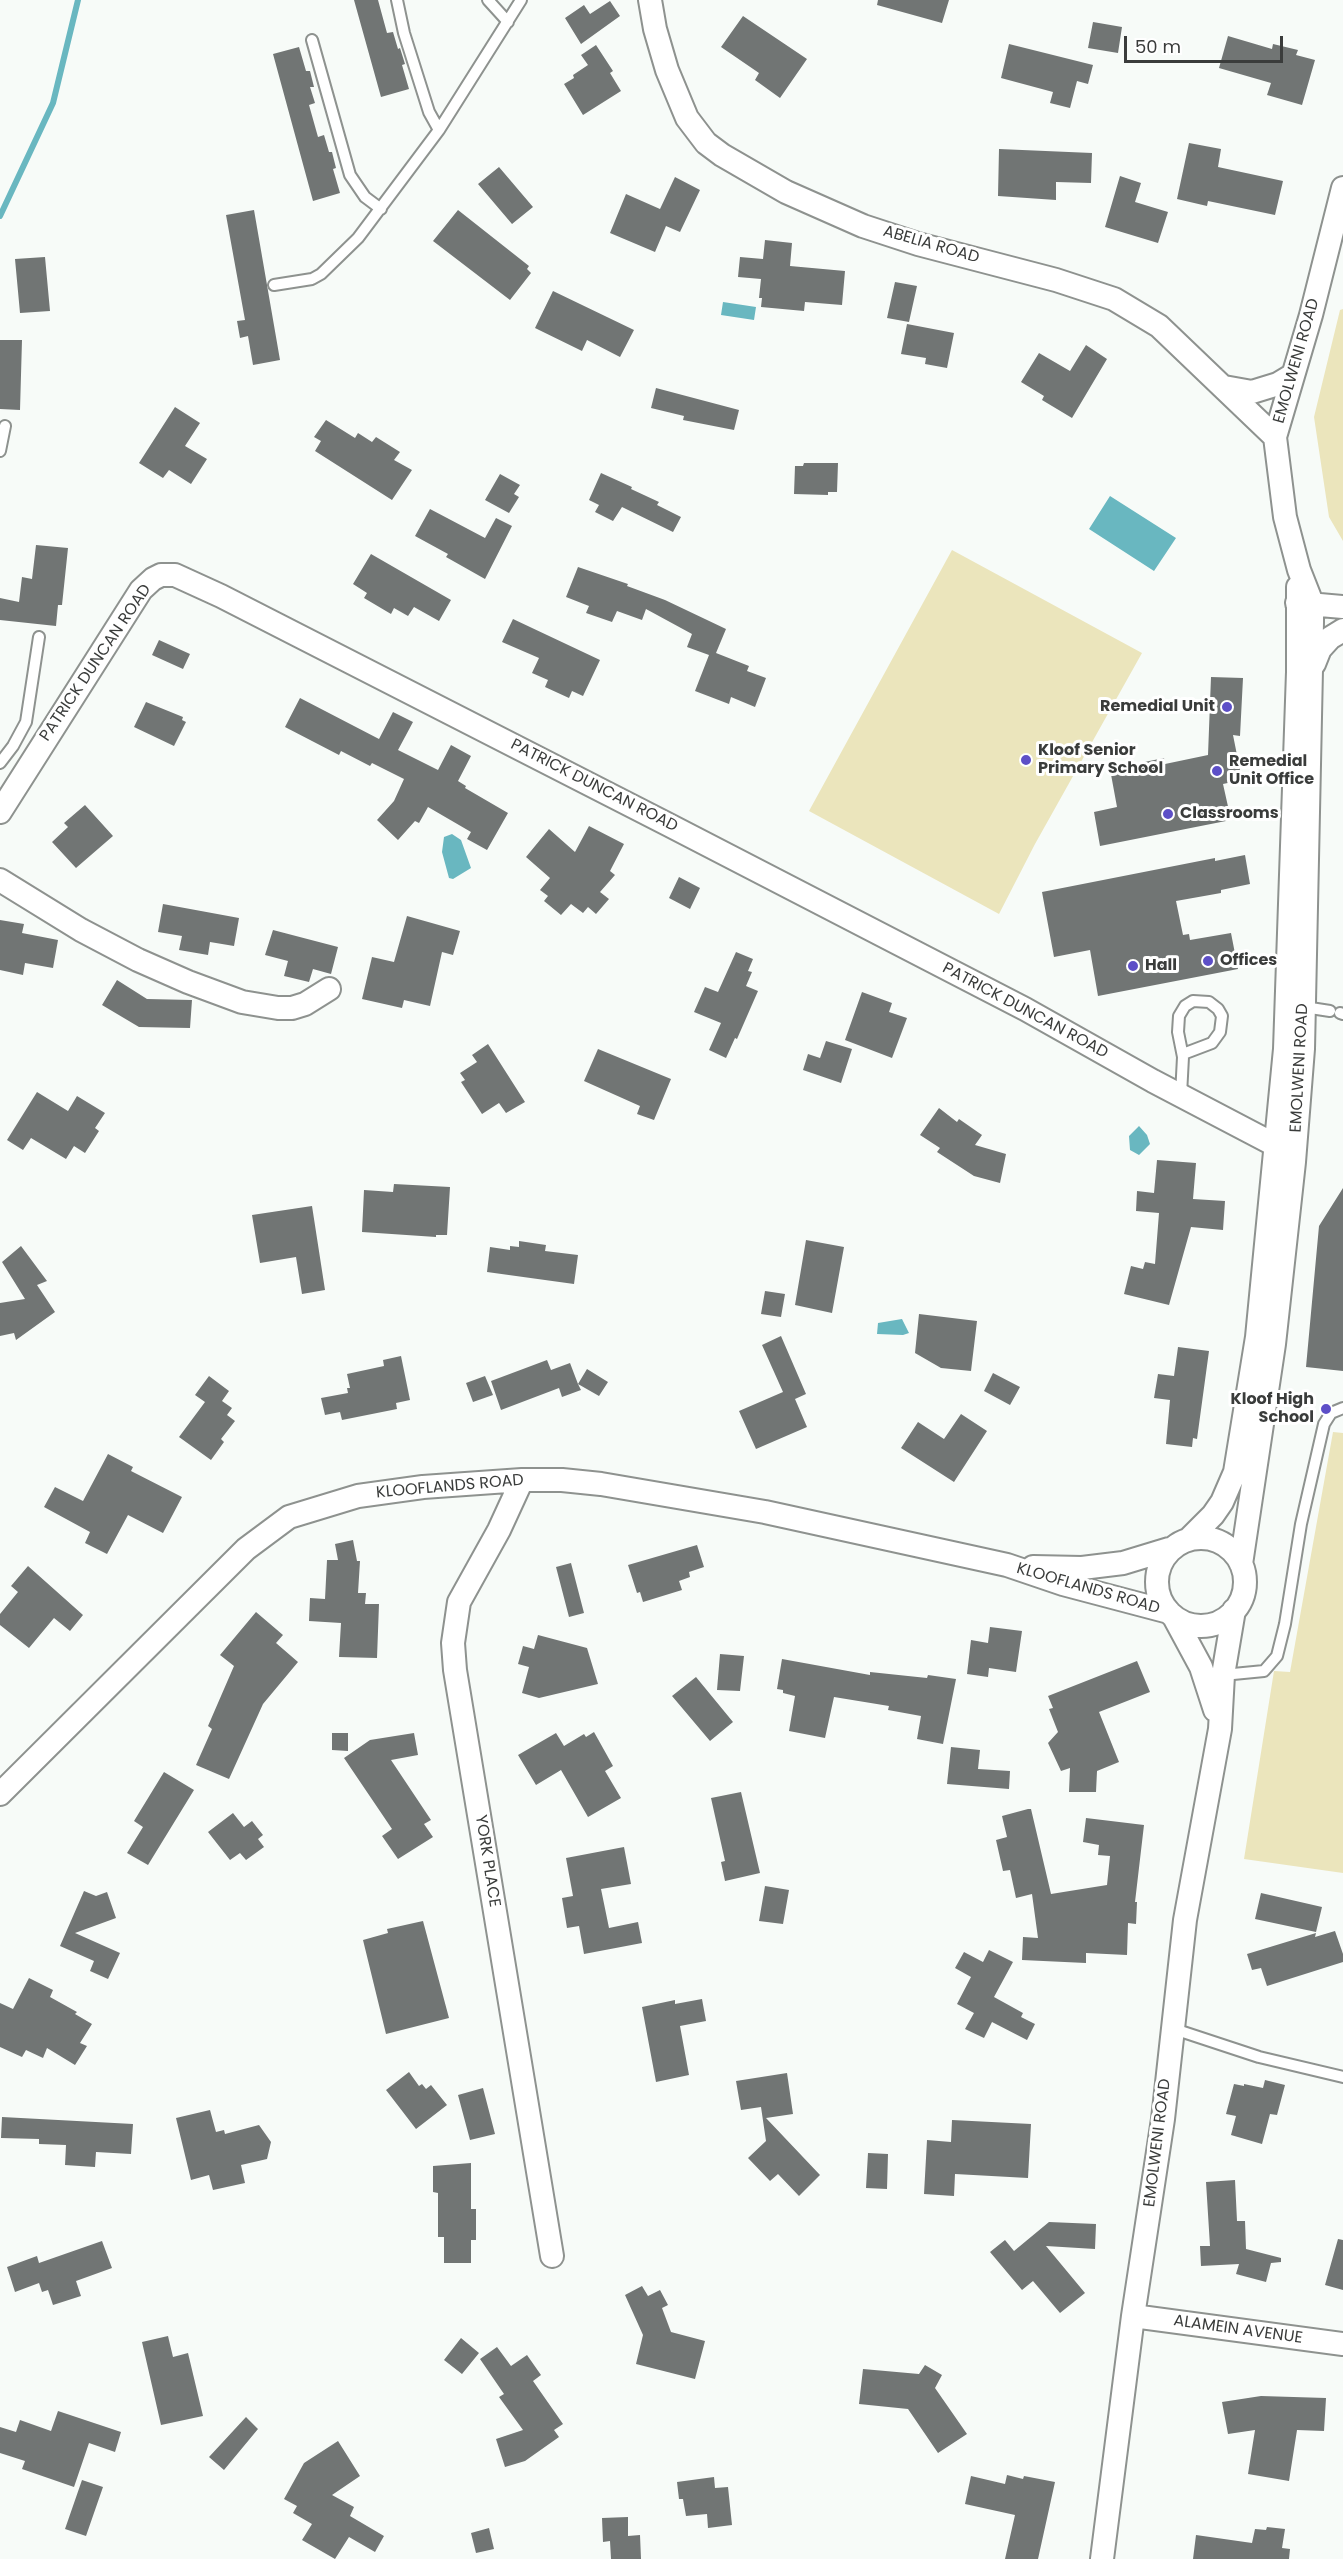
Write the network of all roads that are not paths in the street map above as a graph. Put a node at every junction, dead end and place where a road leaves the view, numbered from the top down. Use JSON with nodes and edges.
{"nodes":[{"id":1,"x":398,"y":0,"type":"edge"},
{"id":2,"x":488,"y":0,"type":"edge"},
{"id":3,"x":521,"y":0,"type":"edge"},
{"id":4,"x":650,"y":0,"type":"edge"},
{"id":5,"x":507,"y":22,"type":"junction"},
{"id":6,"x":312,"y":40,"type":"dead end"},
{"id":7,"x":439,"y":130,"type":"junction"},
{"id":8,"x":1343,"y":188,"type":"edge"},
{"id":9,"x":381,"y":209,"type":"junction"},
{"id":10,"x":1336,"y":246,"type":"edge"},
{"id":11,"x":274,"y":285,"type":"dead end"},
{"id":12,"x":1293,"y":375,"type":"junction"},
{"id":13,"x":1224,"y":387,"type":"junction"},
{"id":14,"x":5,"y":426,"type":"dead end"},
{"id":15,"x":1275,"y":437,"type":"junction"},
{"id":16,"x":0,"y":451,"type":"edge"},
{"id":17,"x":1304,"y":603,"type":"junction"},
{"id":18,"x":1343,"y":607,"type":"edge"},
{"id":19,"x":1343,"y":630,"type":"edge"},
{"id":20,"x":39,"y":637,"type":"dead end"},
{"id":21,"x":1313,"y":667,"type":"junction"},
{"id":22,"x":0,"y":763,"type":"edge"},
{"id":23,"x":0,"y":812,"type":"edge"},
{"id":24,"x":0,"y":880,"type":"edge"},
{"id":25,"x":329,"y":989,"type":"dead end"},
{"id":26,"x":1304,"y":1008,"type":"junction"},
{"id":27,"x":1338,"y":1013,"type":"edge"},
{"id":28,"x":1183,"y":1054,"type":"junction"},
{"id":29,"x":1181,"y":1096,"type":"junction"},
{"id":30,"x":1279,"y":1115,"type":"junction"},
{"id":31,"x":1219,"y":1116,"type":"junction"},
{"id":32,"x":1277,"y":1146,"type":"junction"},
{"id":33,"x":1343,"y":1408,"type":"edge"},
{"id":34,"x":522,"y":1480,"type":"junction"},
{"id":35,"x":1189,"y":1539,"type":"junction"},
{"id":36,"x":1169,"y":1549,"type":"junction"},
{"id":37,"x":1241,"y":1564,"type":"junction"},
{"id":38,"x":1007,"y":1565,"type":"junction"},
{"id":39,"x":1234,"y":1610,"type":"junction"},
{"id":40,"x":1172,"y":1615,"type":"junction"},
{"id":41,"x":1223,"y":1676,"type":"junction"},
{"id":42,"x":1220,"y":1729,"type":"junction"},
{"id":43,"x":0,"y":1794,"type":"edge"},
{"id":44,"x":1171,"y":2028,"type":"junction"},
{"id":45,"x":1343,"y":2077,"type":"edge"},
{"id":46,"x":552,"y":2256,"type":"dead end"},
{"id":47,"x":1133,"y":2316,"type":"junction"},
{"id":48,"x":1343,"y":2344,"type":"edge"},
{"id":49,"x":1102,"y":2559,"type":"edge"}],
"edges":[{"from":1,"to":7,"type":"lane"},
{"from":2,"to":5,"type":"lane"},
{"from":3,"to":5,"type":"lane"},
{"from":4,"to":13,"type":"street","name":"ABELIA ROAD"},
{"from":5,"to":7,"type":"lane"},
{"from":6,"to":9,"type":"lane"},
{"from":7,"to":9,"type":"lane"},
{"from":8,"to":10,"type":"street","name":"EMOLWENI ROAD"},
{"from":9,"to":11,"type":"lane"},
{"from":10,"to":12,"type":"street","name":"EMOLWENI ROAD"},
{"from":12,"to":13,"type":"street"},
{"from":12,"to":15,"type":"street","name":"EMOLWENI ROAD"},
{"from":13,"to":15,"type":"street","name":"ABELIA ROAD"},
{"from":14,"to":16,"type":"lane"},
{"from":15,"to":17,"type":"street","name":"EMOLWENI ROAD"},
{"from":17,"to":18,"type":"street"},
{"from":17,"to":21,"type":"street","name":"EMOLWENI ROAD"},
{"from":17,"to":30,"type":"street","name":"EMOLWENI ROAD"},
{"from":19,"to":21,"type":"street"},
{"from":20,"to":22,"type":"lane"},
{"from":21,"to":26,"type":"street","name":"EMOLWENI ROAD"},
{"from":23,"to":29,"type":"street","name":"PATRICK DUNCAN ROAD"},
{"from":24,"to":25,"type":"street"},
{"from":26,"to":27,"type":"lane"},
{"from":26,"to":37,"type":"street","name":"EMOLWENI ROAD"},
{"from":28,"to":28,"type":"lane"},
{"from":28,"to":29,"type":"lane"},
{"from":29,"to":31,"type":"street","name":"PATRICK DUNCAN ROAD"},
{"from":30,"to":31,"type":"street"},
{"from":30,"to":32,"type":"street","name":"EMOLWENI ROAD"},
{"from":31,"to":32,"type":"street","name":"PATRICK DUNCAN ROAD"},
{"from":32,"to":35,"type":"street","name":"EMOLWENI ROAD"},
{"from":33,"to":41,"type":"lane"},
{"from":34,"to":38,"type":"street","name":"KLOOFLANDS ROAD"},
{"from":34,"to":43,"type":"street","name":"KLOOFLANDS ROAD"},
{"from":34,"to":46,"type":"street","name":"YORK PLACE"},
{"from":35,"to":36,"type":"street"},
{"from":35,"to":37,"type":"street"},
{"from":36,"to":38,"type":"street","name":"KLOOFLANDS ROAD"},
{"from":36,"to":40,"type":"street"},
{"from":37,"to":39,"type":"street"},
{"from":38,"to":40,"type":"street","name":"KLOOFLANDS ROAD"},
{"from":39,"to":40,"type":"street"},
{"from":39,"to":41,"type":"street","name":"EMOLWENI ROAD"},
{"from":40,"to":42,"type":"street","name":"EMOLWENI ROAD"},
{"from":41,"to":42,"type":"street","name":"EMOLWENI ROAD"},
{"from":42,"to":44,"type":"street","name":"EMOLWENI ROAD"},
{"from":44,"to":45,"type":"lane"},
{"from":44,"to":47,"type":"street","name":"EMOLWENI ROAD"},
{"from":47,"to":48,"type":"street","name":"ALAMEIN AVENUE"},
{"from":47,"to":49,"type":"street","name":"EMOLWENI ROAD"}]}
